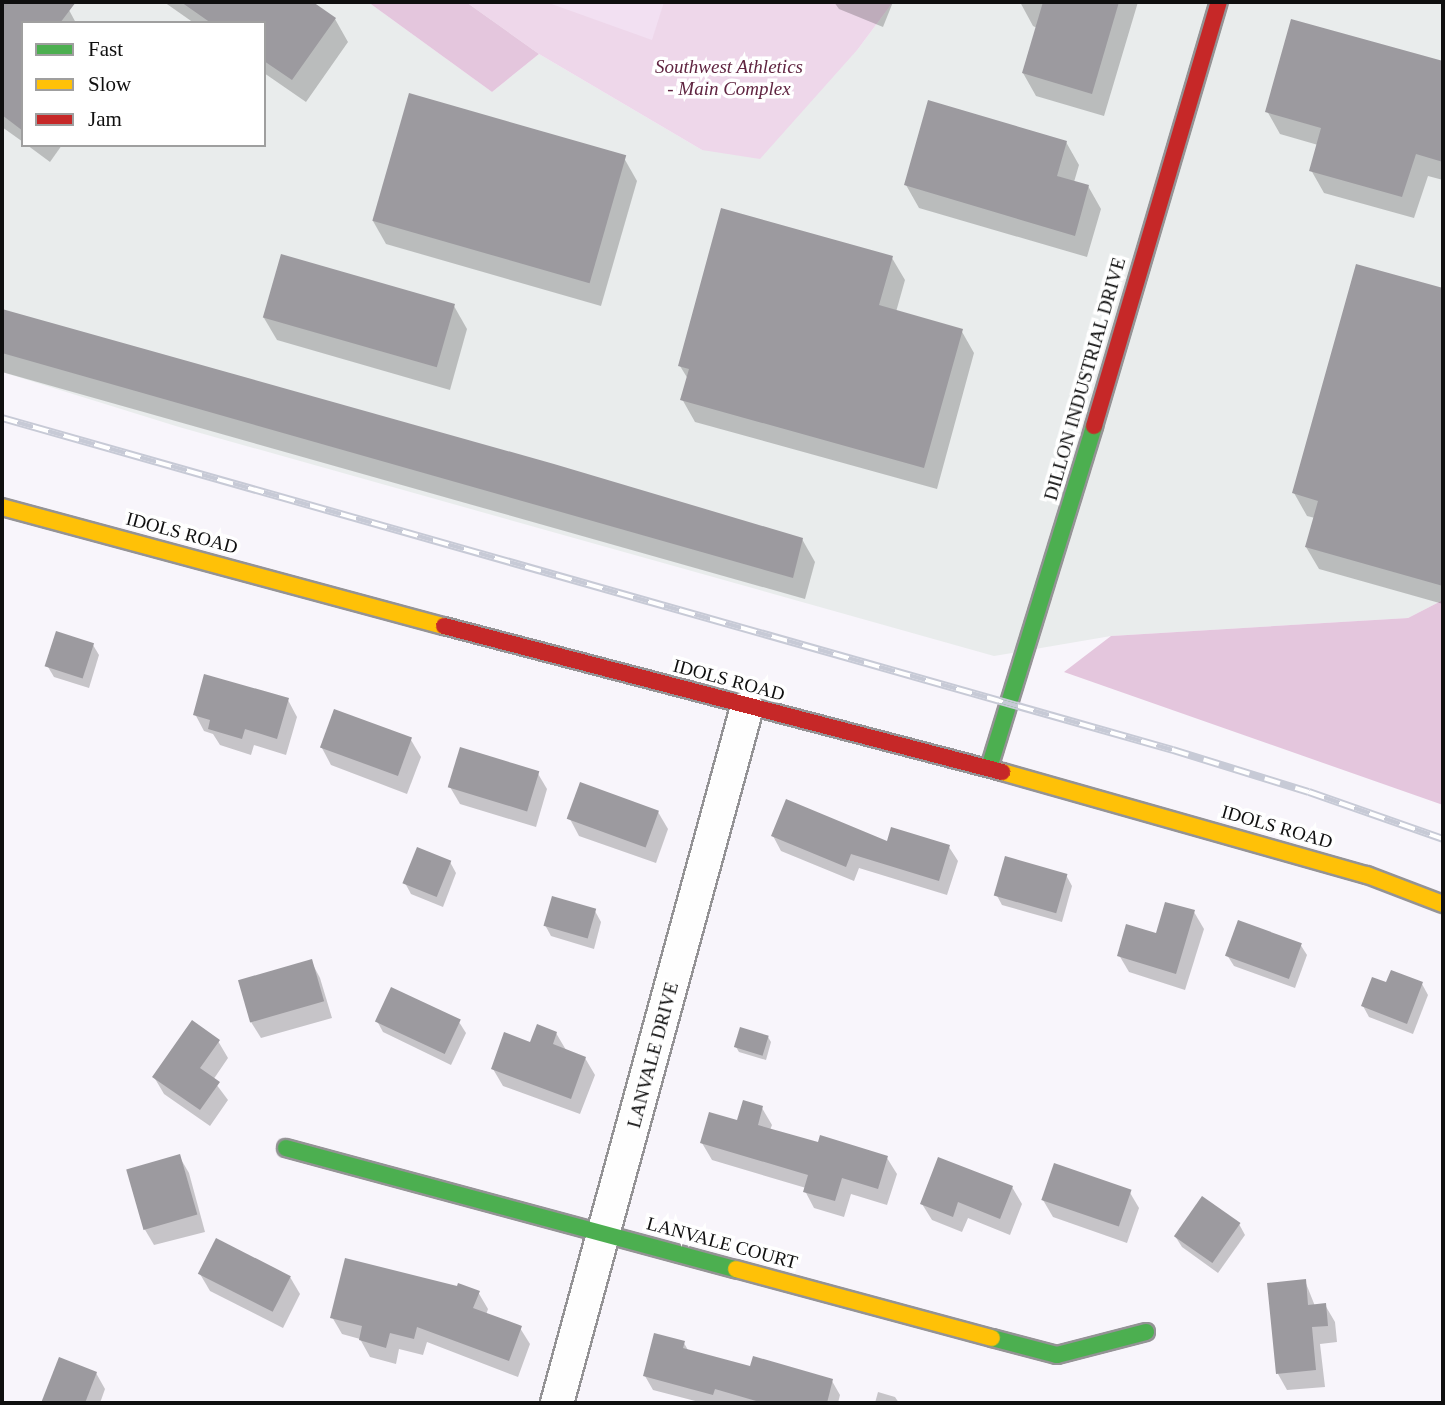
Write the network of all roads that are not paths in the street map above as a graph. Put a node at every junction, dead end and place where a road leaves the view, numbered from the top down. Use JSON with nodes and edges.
{"nodes":[{"id":1,"x":1219,"y":2,"type":"edge"},
{"id":2,"x":2,"y":507,"type":"edge"},
{"id":3,"x":747,"y":707,"type":"junction"},
{"id":4,"x":989,"y":768,"type":"junction"},
{"id":5,"x":1443,"y":904,"type":"edge"},
{"id":6,"x":286,"y":1148,"type":"dead end"},
{"id":7,"x":604,"y":1233,"type":"junction"},
{"id":8,"x":1146,"y":1332,"type":"dead end"},
{"id":9,"x":557,"y":1403,"type":"edge"}],
"edges":[{"from":1,"to":4,"type":"street","name":"DILLON INDUSTRIAL DRIVE"},
{"from":2,"to":3,"type":"street","name":"IDOLS ROAD"},
{"from":3,"to":4,"type":"street","name":"IDOLS ROAD"},
{"from":3,"to":7,"type":"street","name":"LANVALE DRIVE"},
{"from":4,"to":5,"type":"street","name":"IDOLS ROAD"},
{"from":6,"to":7,"type":"street","name":"LANVALE COURT"},
{"from":7,"to":8,"type":"street","name":"LANVALE COURT"},
{"from":7,"to":9,"type":"street","name":"LANVALE DRIVE"}]}
